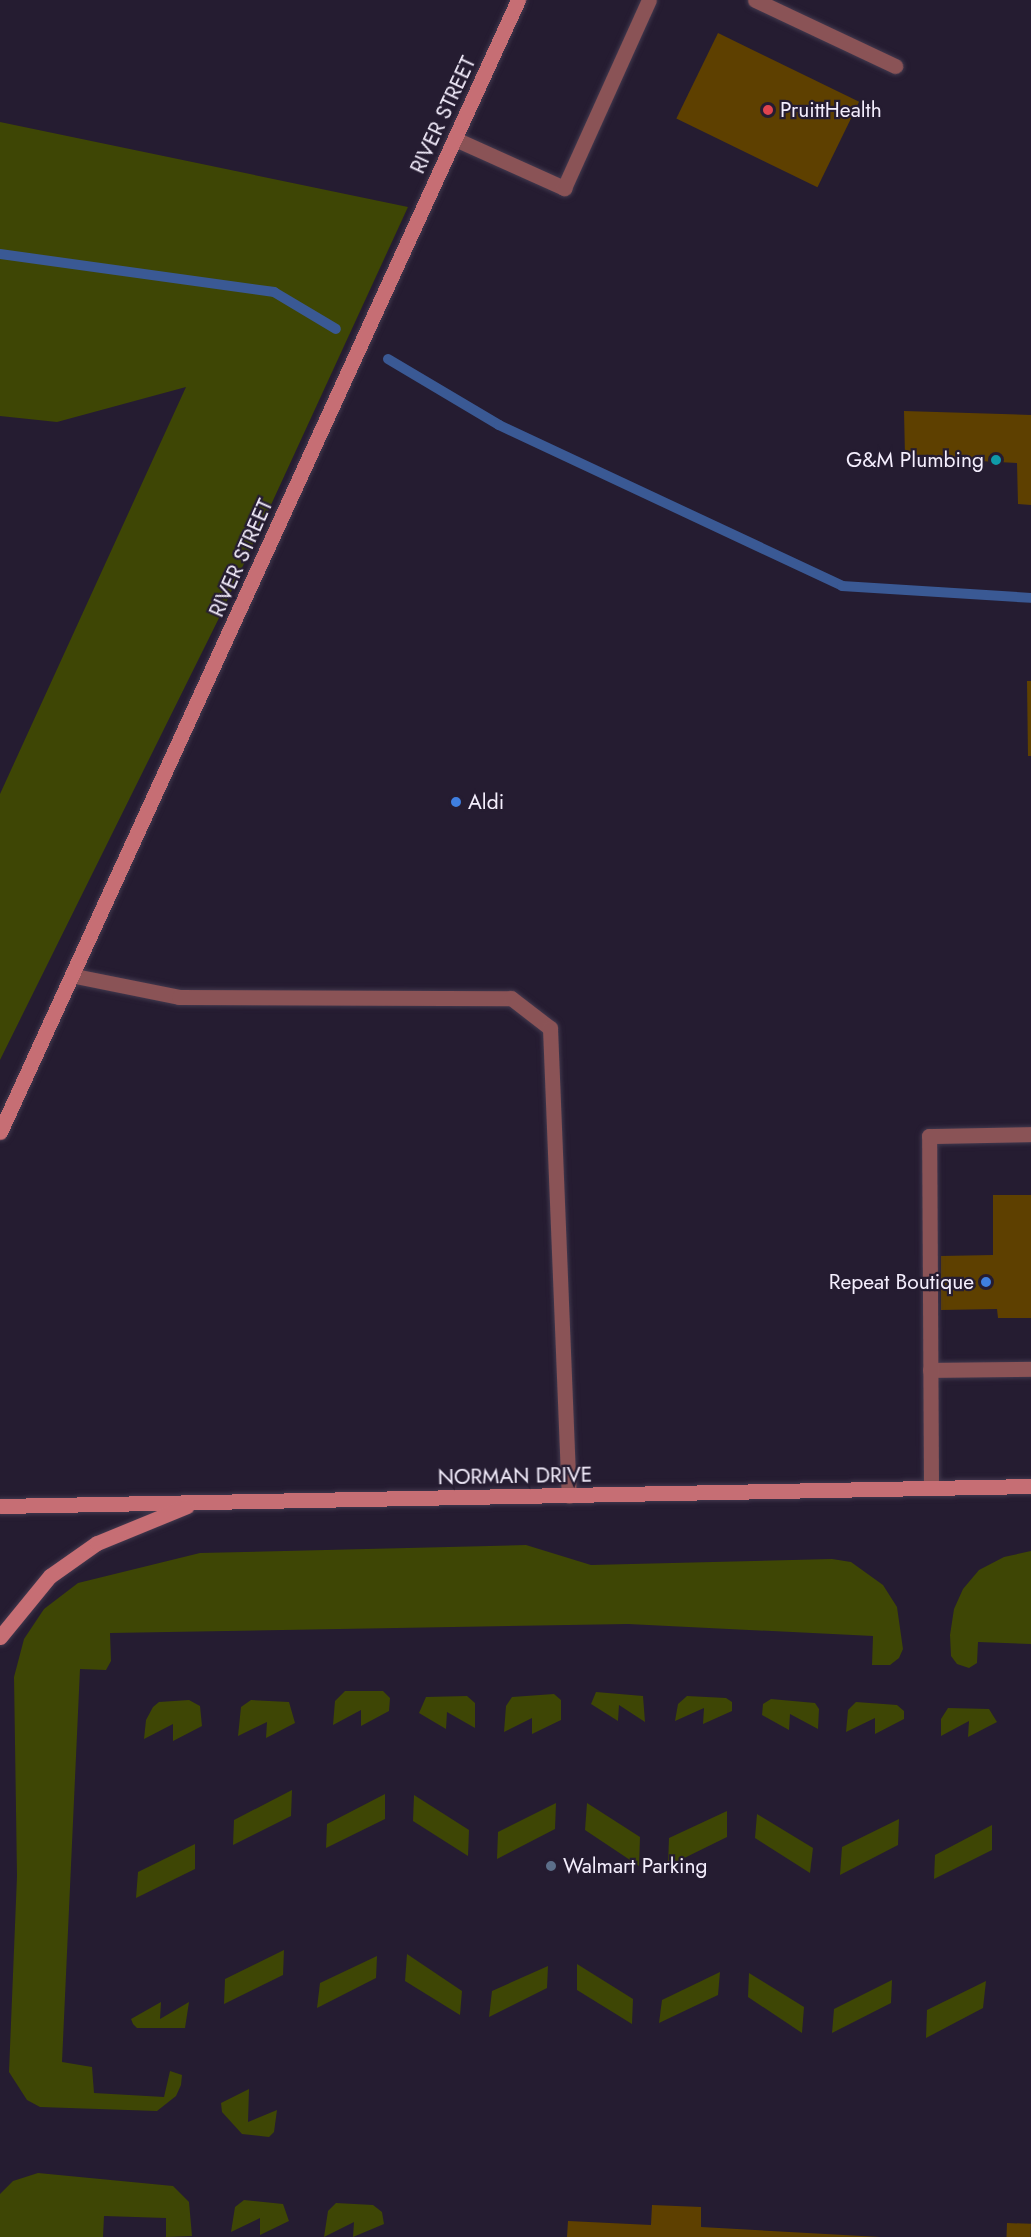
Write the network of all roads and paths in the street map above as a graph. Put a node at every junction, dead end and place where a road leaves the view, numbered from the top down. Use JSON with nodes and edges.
{"nodes":[{"id":1,"x":519,"y":0,"type":"edge"},
{"id":2,"x":649,"y":0,"type":"edge"},
{"id":3,"x":755,"y":0,"type":"edge"},
{"id":4,"x":895,"y":66,"type":"dead end"},
{"id":5,"x":455,"y":139,"type":"junction"},
{"id":6,"x":75,"y":976,"type":"junction"},
{"id":7,"x":0,"y":1132,"type":"edge"},
{"id":8,"x":1031,"y":1134,"type":"edge"},
{"id":9,"x":1031,"y":1369,"type":"edge"},
{"id":10,"x":930,"y":1370,"type":"junction"},
{"id":11,"x":1031,"y":1486,"type":"edge"},
{"id":12,"x":931,"y":1488,"type":"junction"},
{"id":13,"x":569,"y":1496,"type":"junction"},
{"id":14,"x":196,"y":1503,"type":"junction"},
{"id":15,"x":0,"y":1506,"type":"edge"},
{"id":16,"x":0,"y":1637,"type":"edge"}],
"edges":[{"from":1,"to":5,"type":"street","name":"RIVER STREET"},
{"from":2,"to":5,"type":"lane"},
{"from":3,"to":4,"type":"lane"},
{"from":5,"to":6,"type":"street","name":"RIVER STREET"},
{"from":6,"to":7,"type":"street","name":"RIVER STREET"},
{"from":6,"to":13,"type":"lane"},
{"from":8,"to":10,"type":"lane"},
{"from":9,"to":10,"type":"lane"},
{"from":10,"to":12,"type":"lane"},
{"from":11,"to":12,"type":"street","name":"NORMAN DRIVE"},
{"from":12,"to":13,"type":"street","name":"NORMAN DRIVE"},
{"from":13,"to":14,"type":"street","name":"NORMAN DRIVE"},
{"from":14,"to":15,"type":"street","name":"NORMAN DRIVE"},
{"from":14,"to":16,"type":"street"}]}
